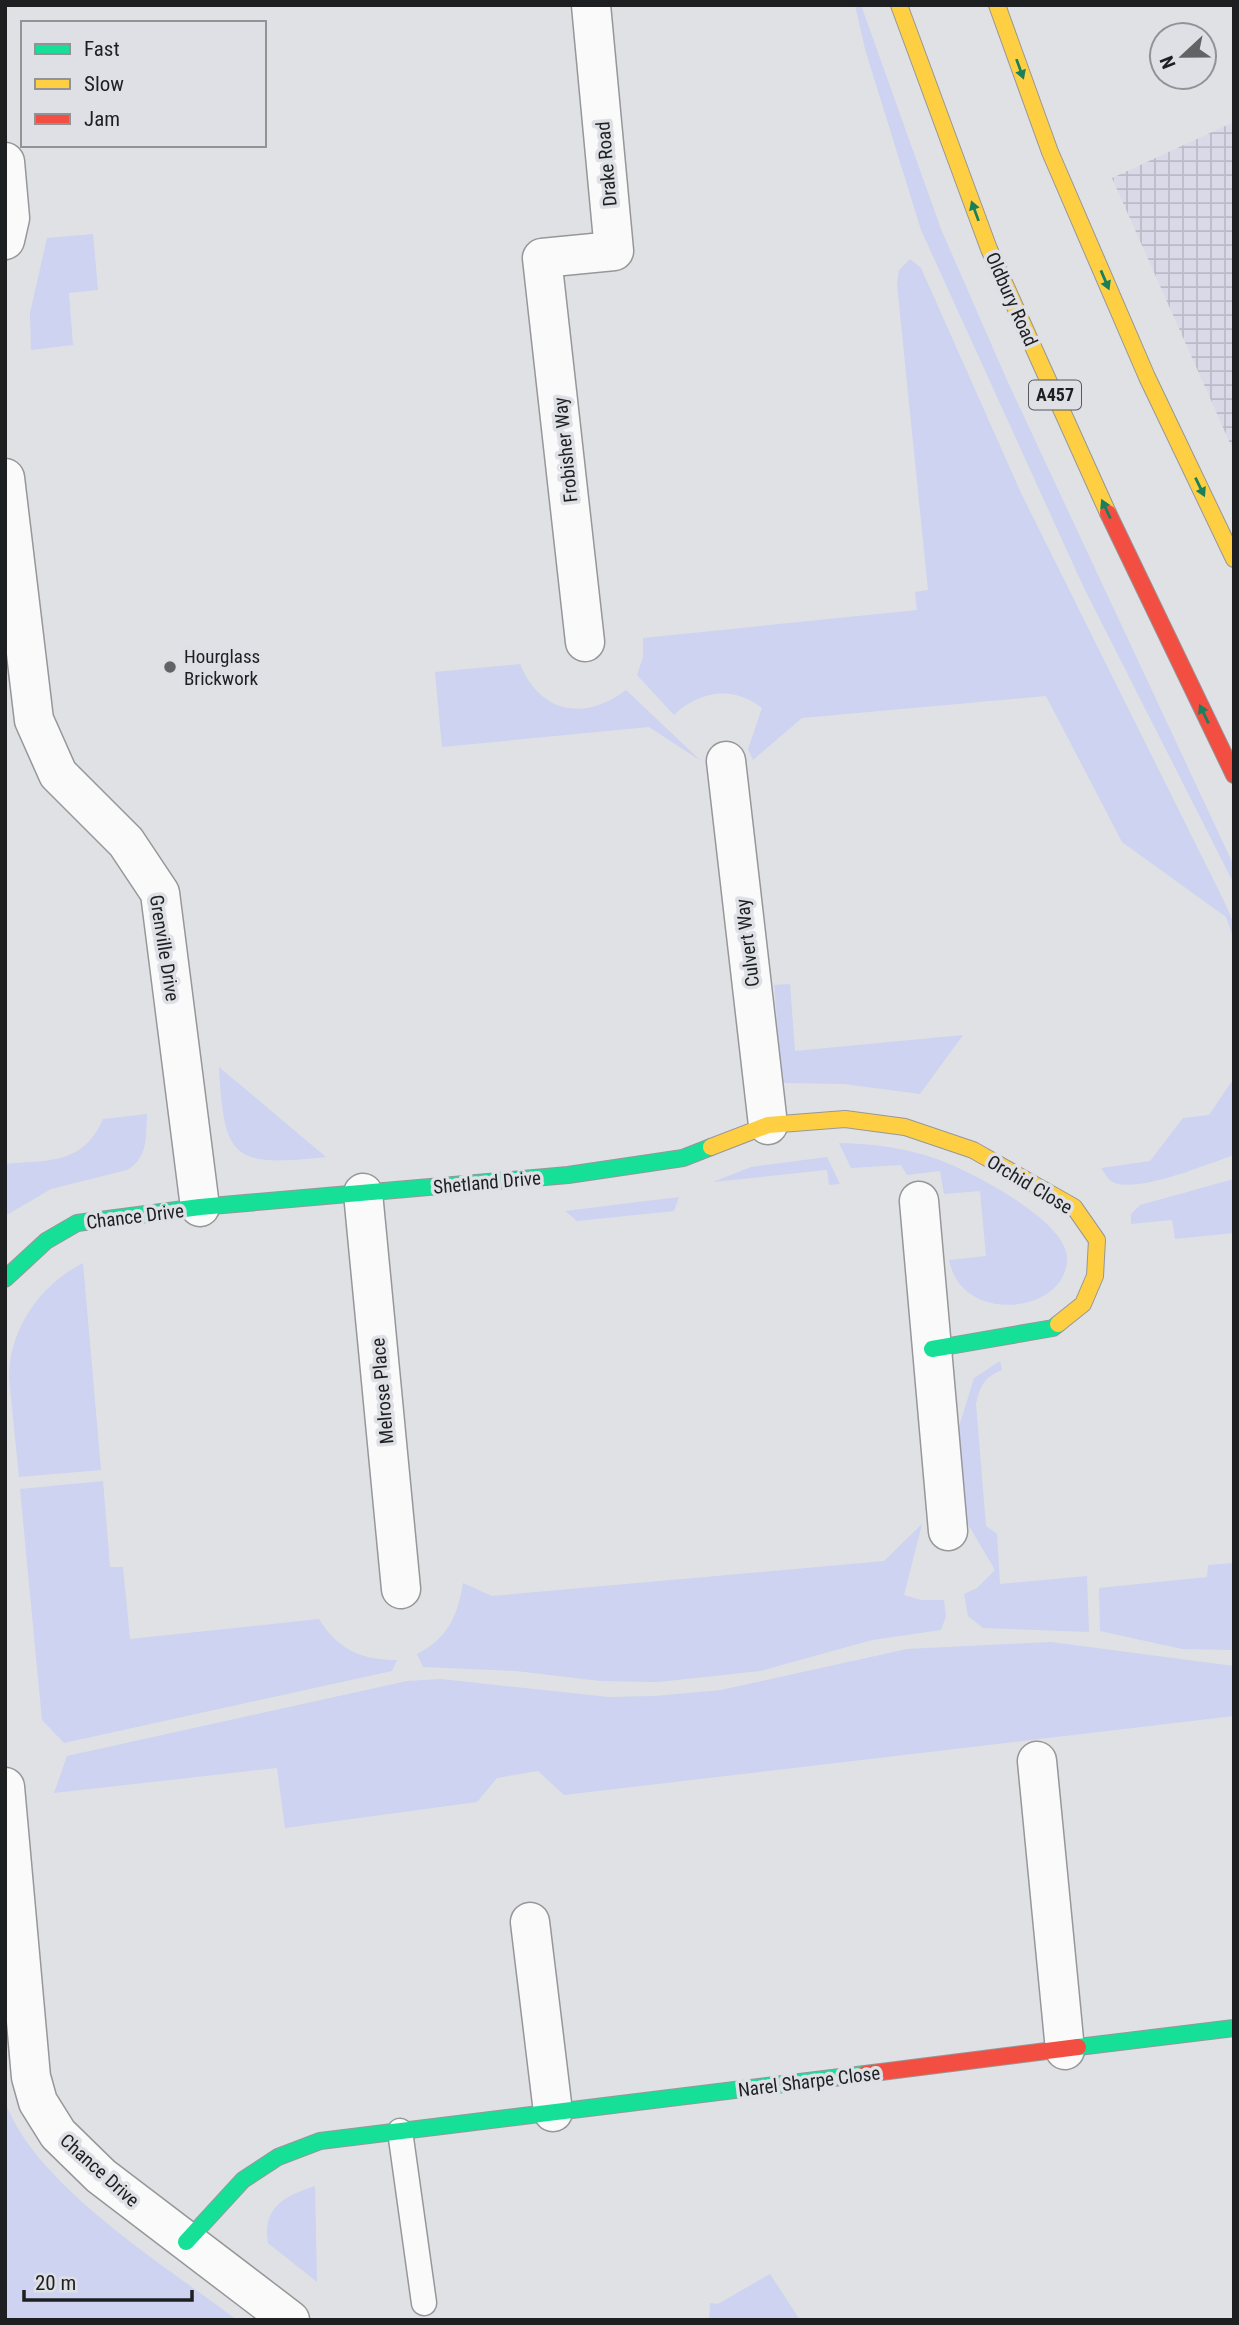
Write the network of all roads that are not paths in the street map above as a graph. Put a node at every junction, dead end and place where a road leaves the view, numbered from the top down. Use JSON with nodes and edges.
{"nodes":[{"id":1,"x":591,"y":5,"type":"edge"},
{"id":2,"x":899,"y":5,"type":"edge"},
{"id":3,"x":997,"y":5,"type":"edge"},
{"id":4,"x":5,"y":162,"type":"edge"},
{"id":5,"x":5,"y":240,"type":"edge"},
{"id":6,"x":542,"y":258,"type":"joint"},
{"id":7,"x":5,"y":478,"type":"edge"},
{"id":8,"x":1234,"y":559,"type":"edge"},
{"id":9,"x":585,"y":642,"type":"dead end"},
{"id":10,"x":726,"y":761,"type":"dead end"},
{"id":11,"x":1234,"y":775,"type":"edge"},
{"id":12,"x":768,"y":1125,"type":"junction"},
{"id":13,"x":363,"y":1193,"type":"junction"},
{"id":14,"x":919,"y":1201,"type":"dead end"},
{"id":15,"x":200,"y":1207,"type":"junction"},
{"id":16,"x":5,"y":1279,"type":"edge"},
{"id":17,"x":932,"y":1349,"type":"junction"},
{"id":18,"x":948,"y":1531,"type":"dead end"},
{"id":19,"x":401,"y":1589,"type":"dead end"},
{"id":20,"x":1037,"y":1761,"type":"dead end"},
{"id":21,"x":5,"y":1787,"type":"edge"},
{"id":22,"x":530,"y":1922,"type":"dead end"},
{"id":23,"x":1234,"y":2028,"type":"edge"},
{"id":24,"x":1065,"y":2050,"type":"junction"},
{"id":25,"x":554,"y":2112,"type":"junction"},
{"id":26,"x":400,"y":2131,"type":"junction"},
{"id":27,"x":186,"y":2242,"type":"junction"},
{"id":28,"x":424,"y":2303,"type":"dead end"},
{"id":29,"x":290,"y":2320,"type":"edge"}],
"edges":[{"from":1,"to":6,"type":"street","name":"Drake Road"},
{"from":11,"to":2,"type":"street","name":"Oldbury Road","number":"A457","one_way":true},
{"from":3,"to":8,"type":"street","one_way":true},
{"from":4,"to":5,"type":"street"},
{"from":6,"to":9,"type":"street","name":"Frobisher Way"},
{"from":7,"to":15,"type":"street","name":"Grenville Drive"},
{"from":10,"to":12,"type":"street","name":"Culvert Way"},
{"from":12,"to":13,"type":"street","name":"Shetland Drive"},
{"from":12,"to":17,"type":"street","name":"Orchid Close"},
{"from":13,"to":15,"type":"street","name":"Shetland Drive"},
{"from":13,"to":19,"type":"street","name":"Melrose Place"},
{"from":14,"to":17,"type":"street"},
{"from":15,"to":16,"type":"street","name":"Chance Drive"},
{"from":17,"to":18,"type":"street"},
{"from":20,"to":24,"type":"street"},
{"from":21,"to":27,"type":"street","name":"Chance Drive"},
{"from":22,"to":25,"type":"street"},
{"from":23,"to":24,"type":"street","name":"Narel Sharpe Close"},
{"from":24,"to":25,"type":"street","name":"Narel Sharpe Close"},
{"from":25,"to":26,"type":"street","name":"Narel Sharpe Close"},
{"from":26,"to":27,"type":"street","name":"Narel Sharpe Close"},
{"from":26,"to":28,"type":"lane"},
{"from":27,"to":29,"type":"street","name":"Chance Drive"}]}
